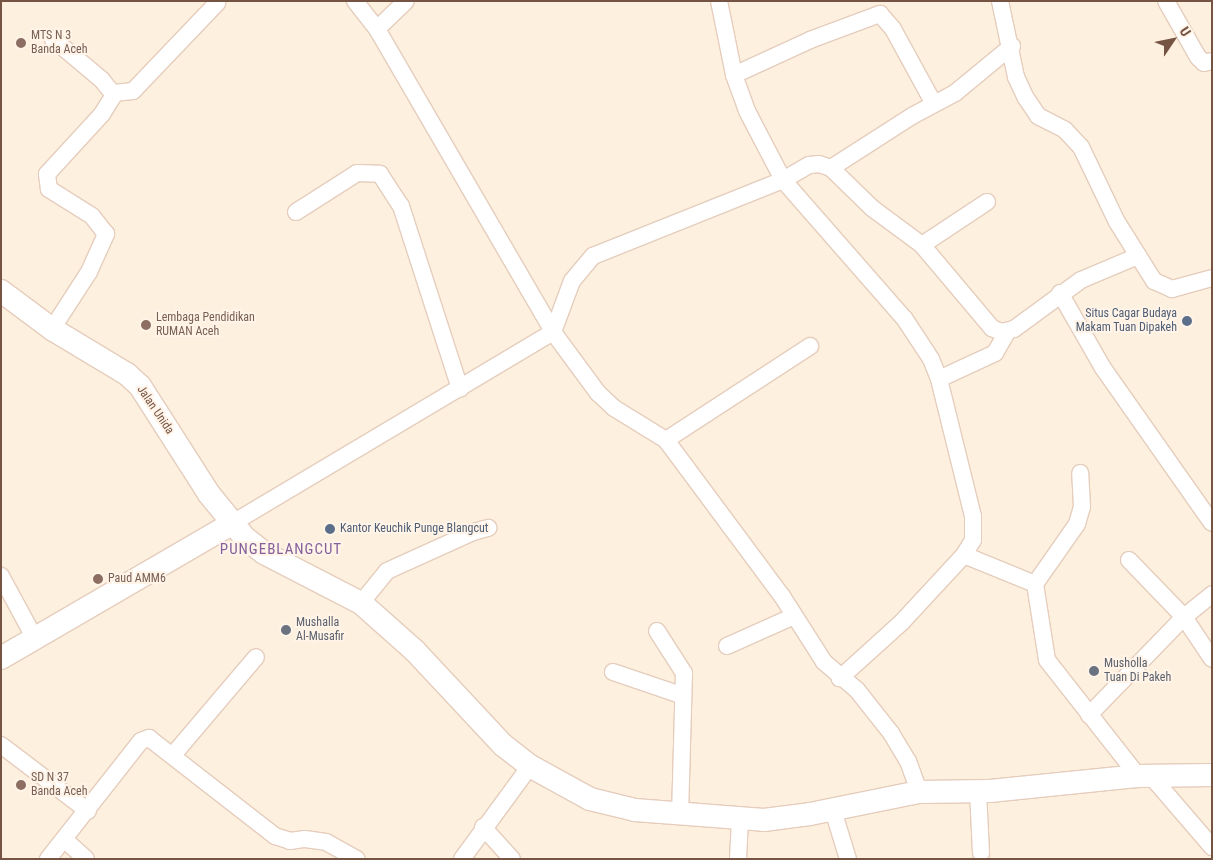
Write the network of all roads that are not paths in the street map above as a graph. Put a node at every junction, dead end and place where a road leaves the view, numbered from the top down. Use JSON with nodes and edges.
{"nodes":[{"id":1,"x":355,"y":1,"type":"edge"},
{"id":2,"x":406,"y":1,"type":"edge"},
{"id":3,"x":720,"y":1,"type":"edge"},
{"id":4,"x":1000,"y":1,"type":"edge"},
{"id":5,"x":1166,"y":1,"type":"edge"},
{"id":6,"x":217,"y":3,"type":"dead end"},
{"id":7,"x":377,"y":29,"type":"junction"},
{"id":8,"x":53,"y":39,"type":"dead end"},
{"id":9,"x":1012,"y":46,"type":"junction"},
{"id":10,"x":1212,"y":61,"type":"edge"},
{"id":11,"x":734,"y":75,"type":"junction"},
{"id":12,"x":114,"y":92,"type":"junction"},
{"id":13,"x":934,"y":104,"type":"junction"},
{"id":14,"x":831,"y":168,"type":"junction"},
{"id":15,"x":783,"y":180,"type":"junction"},
{"id":16,"x":987,"y":202,"type":"dead end"},
{"id":17,"x":296,"y":212,"type":"dead end"},
{"id":18,"x":922,"y":245,"type":"junction"},
{"id":19,"x":1138,"y":256,"type":"junction"},
{"id":20,"x":1212,"y":278,"type":"edge"},
{"id":21,"x":1,"y":291,"type":"edge"},
{"id":22,"x":1060,"y":293,"type":"junction"},
{"id":23,"x":52,"y":329,"type":"junction"},
{"id":24,"x":553,"y":332,"type":"junction"},
{"id":25,"x":1007,"y":332,"type":"junction"},
{"id":26,"x":810,"y":346,"type":"dead end"},
{"id":27,"x":939,"y":379,"type":"junction"},
{"id":28,"x":460,"y":389,"type":"junction"},
{"id":29,"x":666,"y":440,"type":"junction"},
{"id":30,"x":1080,"y":473,"type":"dead end"},
{"id":31,"x":1212,"y":523,"type":"edge"},
{"id":32,"x":231,"y":524,"type":"junction"},
{"id":33,"x":488,"y":528,"type":"dead end"},
{"id":34,"x":964,"y":555,"type":"junction"},
{"id":35,"x":1130,"y":560,"type":"dead end"},
{"id":36,"x":1,"y":576,"type":"edge"},
{"id":37,"x":1035,"y":584,"type":"junction"},
{"id":38,"x":1212,"y":594,"type":"edge"},
{"id":39,"x":361,"y":603,"type":"junction"},
{"id":40,"x":794,"y":616,"type":"junction"},
{"id":41,"x":1184,"y":617,"type":"junction"},
{"id":42,"x":657,"y":631,"type":"dead end"},
{"id":43,"x":35,"y":639,"type":"junction"},
{"id":44,"x":727,"y":646,"type":"dead end"},
{"id":45,"x":256,"y":657,"type":"dead end"},
{"id":46,"x":1,"y":658,"type":"edge"},
{"id":47,"x":1212,"y":659,"type":"edge"},
{"id":48,"x":613,"y":672,"type":"dead end"},
{"id":49,"x":840,"y":678,"type":"junction"},
{"id":50,"x":681,"y":695,"type":"junction"},
{"id":51,"x":1089,"y":716,"type":"junction"},
{"id":52,"x":1,"y":745,"type":"edge"},
{"id":53,"x":173,"y":755,"type":"junction"},
{"id":54,"x":530,"y":766,"type":"junction"},
{"id":55,"x":1212,"y":775,"type":"edge"},
{"id":56,"x":1144,"y":776,"type":"junction"},
{"id":57,"x":978,"y":791,"type":"junction"},
{"id":58,"x":919,"y":792,"type":"junction"},
{"id":59,"x":832,"y":808,"type":"junction"},
{"id":60,"x":88,"y":811,"type":"junction"},
{"id":61,"x":680,"y":815,"type":"junction"},
{"id":62,"x":740,"y":818,"type":"junction"},
{"id":63,"x":483,"y":827,"type":"junction"},
{"id":64,"x":65,"y":840,"type":"junction"},
{"id":65,"x":1212,"y":847,"type":"edge"},
{"id":66,"x":981,"y":853,"type":"dead end"},
{"id":67,"x":48,"y":859,"type":"edge"},
{"id":68,"x":86,"y":859,"type":"edge"},
{"id":69,"x":357,"y":859,"type":"edge"},
{"id":70,"x":462,"y":859,"type":"edge"},
{"id":71,"x":512,"y":859,"type":"edge"},
{"id":72,"x":738,"y":859,"type":"edge"},
{"id":73,"x":848,"y":859,"type":"edge"}],
"edges":[{"from":1,"to":7,"type":"street"},
{"from":2,"to":7,"type":"street"},
{"from":3,"to":11,"type":"street"},
{"from":4,"to":9,"type":"street"},
{"from":5,"to":10,"type":"street"},
{"from":6,"to":12,"type":"street"},
{"from":7,"to":24,"type":"street"},
{"from":8,"to":12,"type":"street"},
{"from":9,"to":13,"type":"street"},
{"from":9,"to":19,"type":"street"},
{"from":11,"to":13,"type":"street"},
{"from":11,"to":15,"type":"street"},
{"from":12,"to":23,"type":"street"},
{"from":13,"to":14,"type":"street"},
{"from":14,"to":15,"type":"street"},
{"from":14,"to":18,"type":"street"},
{"from":15,"to":24,"type":"street"},
{"from":15,"to":27,"type":"street"},
{"from":16,"to":18,"type":"street"},
{"from":17,"to":28,"type":"street"},
{"from":18,"to":25,"type":"street"},
{"from":19,"to":20,"type":"street"},
{"from":19,"to":22,"type":"street"},
{"from":21,"to":23,"type":"street","name":"Jalan Unida"},
{"from":22,"to":25,"type":"street"},
{"from":22,"to":31,"type":"street"},
{"from":23,"to":32,"type":"street","name":"Jalan Unida"},
{"from":24,"to":28,"type":"street"},
{"from":24,"to":29,"type":"street"},
{"from":25,"to":27,"type":"street"},
{"from":26,"to":29,"type":"street"},
{"from":27,"to":34,"type":"street"},
{"from":28,"to":32,"type":"street"},
{"from":29,"to":40,"type":"street"},
{"from":30,"to":37,"type":"street"},
{"from":32,"to":39,"type":"street","name":"Jalan Unida"},
{"from":32,"to":43,"type":"street"},
{"from":33,"to":39,"type":"street"},
{"from":34,"to":37,"type":"street"},
{"from":34,"to":49,"type":"street"},
{"from":35,"to":41,"type":"street"},
{"from":36,"to":43,"type":"street"},
{"from":37,"to":51,"type":"street"},
{"from":38,"to":41,"type":"street"},
{"from":39,"to":54,"type":"street","name":"Jalan Unida"},
{"from":40,"to":44,"type":"street"},
{"from":40,"to":49,"type":"street"},
{"from":41,"to":47,"type":"street"},
{"from":41,"to":51,"type":"street"},
{"from":42,"to":50,"type":"street"},
{"from":43,"to":46,"type":"street"},
{"from":45,"to":53,"type":"street"},
{"from":48,"to":50,"type":"street"},
{"from":49,"to":58,"type":"street"},
{"from":50,"to":61,"type":"street"},
{"from":51,"to":56,"type":"street"},
{"from":52,"to":60,"type":"street"},
{"from":53,"to":60,"type":"street"},
{"from":53,"to":69,"type":"street"},
{"from":54,"to":61,"type":"street","name":"Jalan Unida"},
{"from":54,"to":63,"type":"street"},
{"from":55,"to":56,"type":"street","name":"Jalan Unida"},
{"from":56,"to":57,"type":"street","name":"Jalan Unida"},
{"from":56,"to":65,"type":"street"},
{"from":57,"to":58,"type":"street","name":"Jalan Unida"},
{"from":57,"to":66,"type":"street"},
{"from":58,"to":59,"type":"street","name":"Jalan Unida"},
{"from":59,"to":62,"type":"street","name":"Jalan Unida"},
{"from":59,"to":73,"type":"street"},
{"from":60,"to":64,"type":"street"},
{"from":61,"to":62,"type":"street","name":"Jalan Unida"},
{"from":62,"to":72,"type":"street"},
{"from":63,"to":70,"type":"street"},
{"from":63,"to":71,"type":"street"},
{"from":64,"to":67,"type":"street"},
{"from":64,"to":68,"type":"street"}]}
